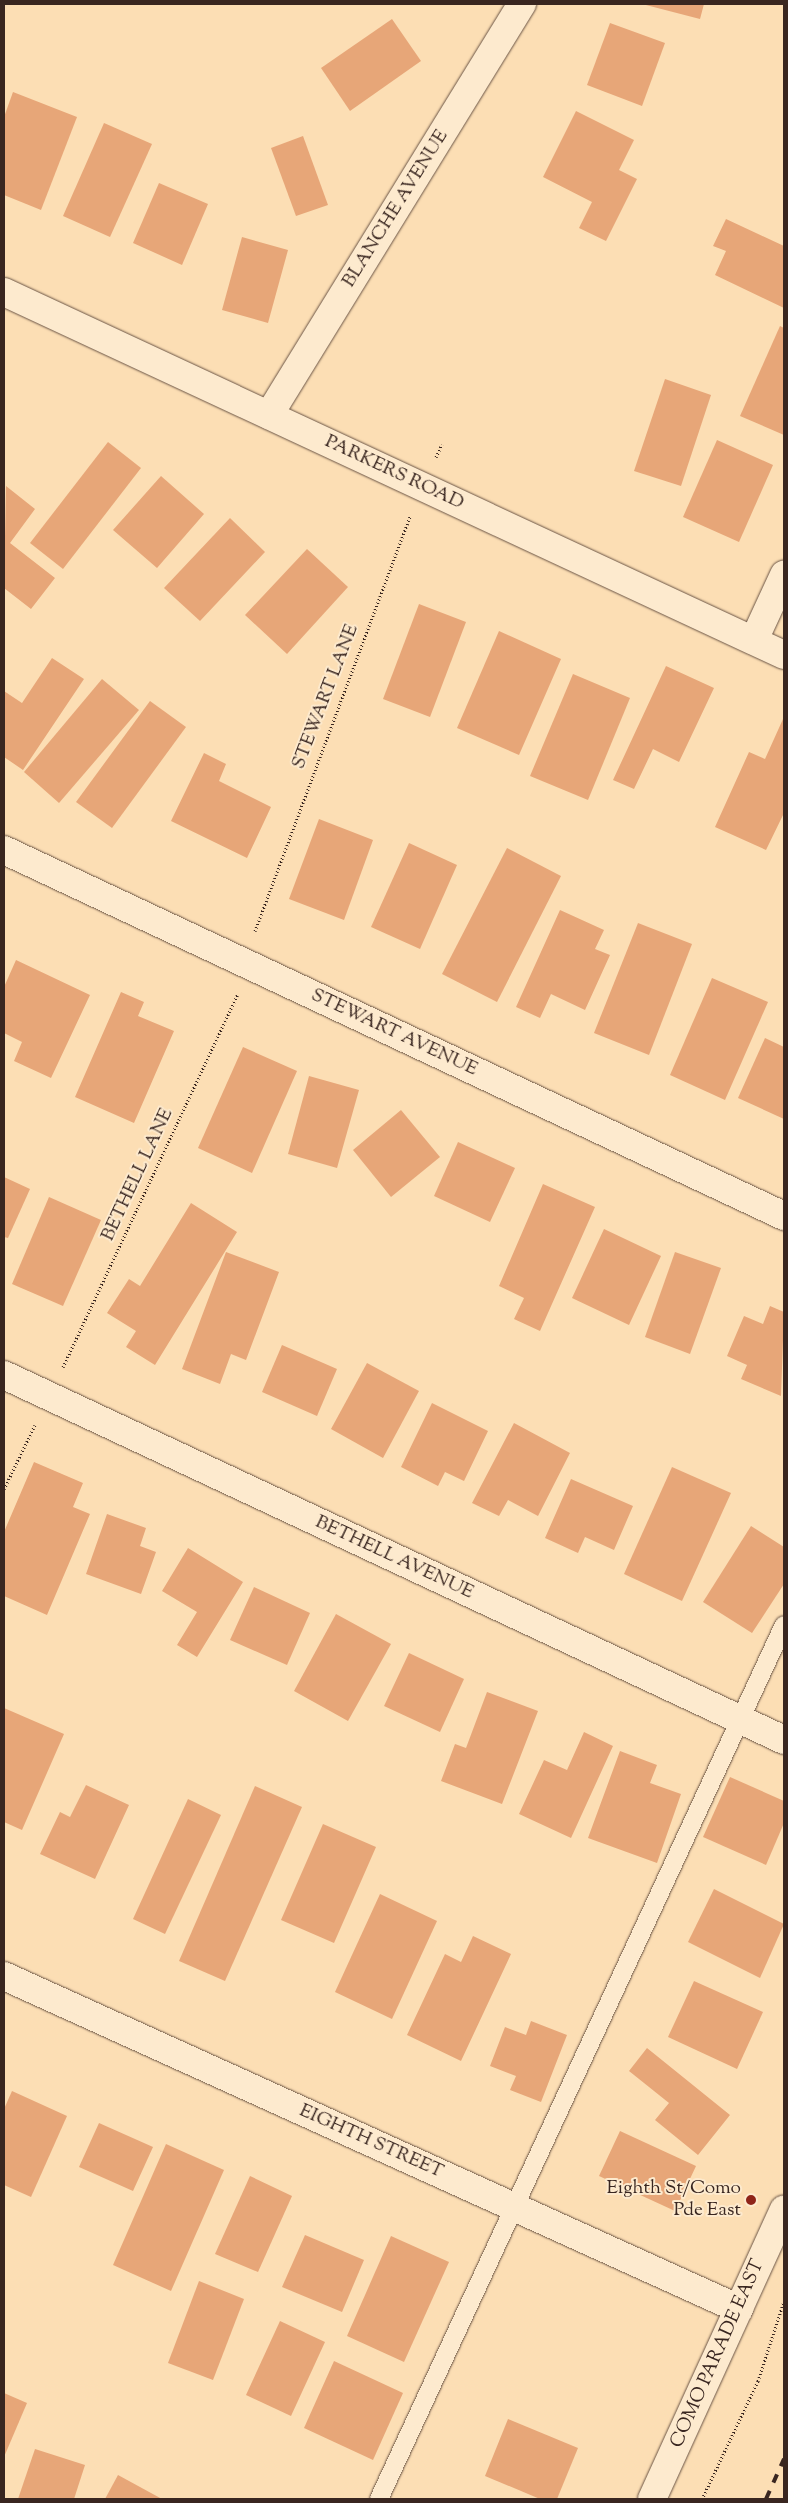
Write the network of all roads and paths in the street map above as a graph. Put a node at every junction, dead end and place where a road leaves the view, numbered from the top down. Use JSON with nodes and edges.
{"nodes":[{"id":1,"x":522,"y":4,"type":"edge"},
{"id":2,"x":4,"y":292,"type":"edge"},
{"id":3,"x":269,"y":415,"type":"junction"},
{"id":4,"x":442,"y":444,"type":"dead end"},
{"id":5,"x":422,"y":487,"type":"junction"},
{"id":6,"x":784,"y":575,"type":"edge"},
{"id":7,"x":754,"y":640,"type":"junction"},
{"id":8,"x":784,"y":655,"type":"edge"},
{"id":9,"x":4,"y":850,"type":"edge"},
{"id":10,"x":247,"y":964,"type":"junction"},
{"id":11,"x":784,"y":1216,"type":"edge"},
{"id":12,"x":4,"y":1375,"type":"edge"},
{"id":13,"x":49,"y":1396,"type":"junction"},
{"id":14,"x":4,"y":1489,"type":"edge"},
{"id":15,"x":784,"y":1625,"type":"edge"},
{"id":16,"x":741,"y":1720,"type":"junction"},
{"id":17,"x":784,"y":1740,"type":"edge"},
{"id":18,"x":4,"y":1976,"type":"edge"},
{"id":19,"x":512,"y":2206,"type":"junction"},
{"id":20,"x":784,"y":2210,"type":"edge"},
{"id":21,"x":784,"y":2302,"type":"edge"},
{"id":22,"x":738,"y":2309,"type":"junction"},
{"id":23,"x":379,"y":2499,"type":"edge"},
{"id":24,"x":652,"y":2499,"type":"edge"},
{"id":25,"x":702,"y":2499,"type":"edge"}],
"edges":[{"from":1,"to":3,"type":"street","name":"BLANCHE AVENUE"},
{"from":2,"to":3,"type":"street","name":"PARKERS ROAD"},
{"from":3,"to":5,"type":"street","name":"PARKERS ROAD"},
{"from":4,"to":5,"type":"path","name":"STEWART LANE"},
{"from":5,"to":7,"type":"street","name":"PARKERS ROAD"},
{"from":5,"to":10,"type":"path","name":"STEWART LANE"},
{"from":6,"to":7,"type":"street"},
{"from":7,"to":8,"type":"street","name":"PARKERS ROAD"},
{"from":9,"to":10,"type":"street","name":"STEWART AVENUE"},
{"from":10,"to":11,"type":"street","name":"STEWART AVENUE"},
{"from":10,"to":13,"type":"path","name":"BETHELL LANE"},
{"from":12,"to":13,"type":"street","name":"BETHELL AVENUE"},
{"from":13,"to":14,"type":"path","name":"BETHELL LANE"},
{"from":13,"to":16,"type":"street","name":"BETHELL AVENUE"},
{"from":15,"to":16,"type":"lane"},
{"from":16,"to":17,"type":"street","name":"BETHELL AVENUE"},
{"from":16,"to":19,"type":"lane"},
{"from":18,"to":19,"type":"street","name":"EIGHTH STREET"},
{"from":19,"to":22,"type":"street","name":"EIGHTH STREET"},
{"from":19,"to":23,"type":"lane"},
{"from":20,"to":22,"type":"street","name":"COMO PARADE EAST"},
{"from":21,"to":25,"type":"path"},
{"from":22,"to":24,"type":"street","name":"COMO PARADE EAST"}]}
